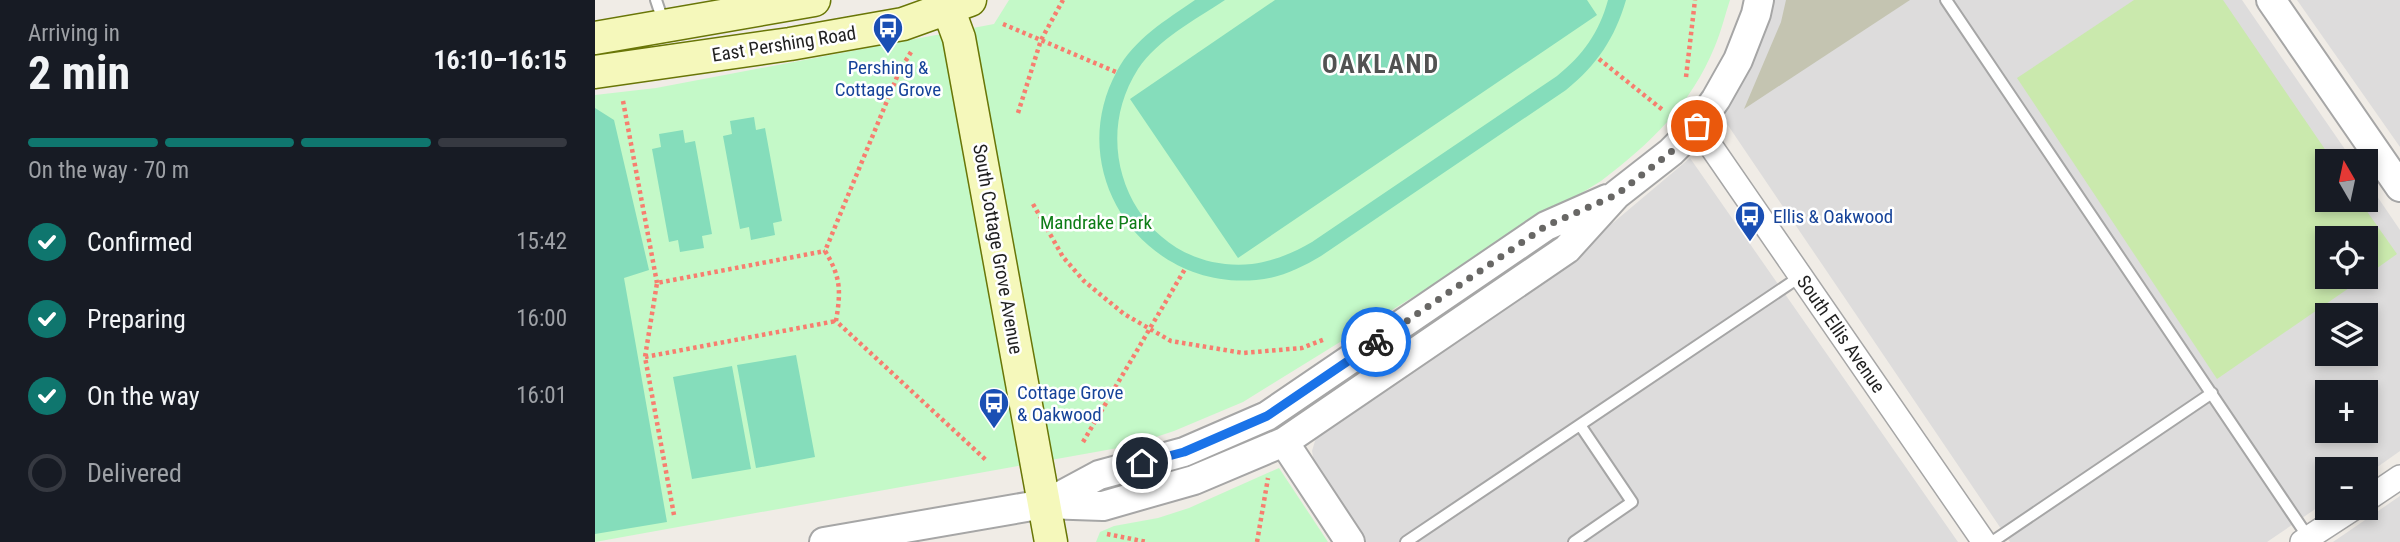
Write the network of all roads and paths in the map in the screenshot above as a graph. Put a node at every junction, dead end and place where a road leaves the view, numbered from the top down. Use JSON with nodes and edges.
{"nodes":[{"id":1,"x":814,"y":0,"type":"edge"},
{"id":2,"x":1063,"y":0,"type":"edge"},
{"id":3,"x":1695,"y":0,"type":"edge"},
{"id":4,"x":1759,"y":0,"type":"edge"},
{"id":5,"x":1946,"y":0,"type":"edge"},
{"id":6,"x":2271,"y":0,"type":"edge"},
{"id":7,"x":955,"y":3,"type":"edge"},
{"id":8,"x":660,"y":13,"type":"edge"},
{"id":9,"x":1003,"y":24,"type":"dead end"},
{"id":10,"x":602,"y":37,"type":"edge"},
{"id":11,"x":1041,"y":40,"type":"junction"},
{"id":12,"x":912,"y":51,"type":"dead end"},
{"id":13,"x":1599,"y":59,"type":"dead end"},
{"id":14,"x":604,"y":71,"type":"edge"},
{"id":15,"x":1117,"y":72,"type":"dead end"},
{"id":16,"x":1686,"y":78,"type":"dead end"},
{"id":17,"x":623,"y":101,"type":"dead end"},
{"id":18,"x":1664,"y":111,"type":"dead end"},
{"id":19,"x":1018,"y":113,"type":"dead end"},
{"id":20,"x":1697,"y":126,"type":"junction"},
{"id":21,"x":2400,"y":187,"type":"edge"},
{"id":22,"x":1616,"y":195,"type":"junction"},
{"id":23,"x":1033,"y":204,"type":"dead end"},
{"id":24,"x":825,"y":251,"type":"junction"},
{"id":25,"x":1185,"y":269,"type":"dead end"},
{"id":26,"x":1801,"y":276,"type":"junction"},
{"id":27,"x":657,"y":283,"type":"junction"},
{"id":28,"x":836,"y":321,"type":"junction"},
{"id":29,"x":1150,"y":331,"type":"junction"},
{"id":30,"x":1325,"y":339,"type":"dead end"},
{"id":31,"x":645,"y":357,"type":"junction"},
{"id":32,"x":2211,"y":393,"type":"junction"},
{"id":33,"x":1580,"y":425,"type":"junction"},
{"id":34,"x":1083,"y":442,"type":"dead end"},
{"id":35,"x":1284,"y":442,"type":"junction"},
{"id":36,"x":986,"y":461,"type":"dead end"},
{"id":37,"x":1269,"y":472,"type":"dead end"},
{"id":38,"x":2400,"y":477,"type":"edge"},
{"id":39,"x":2378,"y":491,"type":"edge"},
{"id":40,"x":1044,"y":504,"type":"junction"},
{"id":41,"x":674,"y":515,"type":"dead end"},
{"id":42,"x":2337,"y":520,"type":"edge"},
{"id":43,"x":1100,"y":532,"type":"dead end"},
{"id":44,"x":2308,"y":541,"type":"edge"},
{"id":45,"x":824,"y":542,"type":"edge"},
{"id":46,"x":1051,"y":542,"type":"edge"},
{"id":47,"x":1147,"y":542,"type":"edge"},
{"id":48,"x":1257,"y":542,"type":"edge"},
{"id":49,"x":1350,"y":542,"type":"edge"},
{"id":50,"x":1406,"y":542,"type":"edge"},
{"id":51,"x":1574,"y":542,"type":"edge"},
{"id":52,"x":1985,"y":542,"type":"edge"},
{"id":53,"x":1992,"y":542,"type":"edge"}],
"edges":[{"from":1,"to":8,"type":"main road","name":"East Pershing Road"},
{"from":2,"to":11,"type":"path"},
{"from":3,"to":16,"type":"path"},
{"from":4,"to":20,"type":"street"},
{"from":5,"to":32,"type":"lane"},
{"from":6,"to":21,"type":"street"},
{"from":7,"to":14,"type":"main road","name":"East Pershing Road"},
{"from":7,"to":40,"type":"main road","name":"South Cottage Grove Avenue"},
{"from":8,"to":10,"type":"main road","name":"East Pershing Road"},
{"from":9,"to":11,"type":"path"},
{"from":10,"to":14,"type":"main road"},
{"from":11,"to":15,"type":"path"},
{"from":11,"to":19,"type":"path"},
{"from":12,"to":24,"type":"path"},
{"from":13,"to":18,"type":"path"},
{"from":17,"to":27,"type":"path"},
{"from":20,"to":22,"type":"street"},
{"from":20,"to":26,"type":"street","name":"South Ellis Avenue"},
{"from":22,"to":35,"type":"street"},
{"from":22,"to":40,"type":"street"},
{"from":23,"to":29,"type":"path"},
{"from":24,"to":27,"type":"path"},
{"from":24,"to":28,"type":"path"},
{"from":25,"to":29,"type":"path"},
{"from":26,"to":33,"type":"lane"},
{"from":26,"to":52,"type":"street","name":"South Ellis Avenue"},
{"from":27,"to":31,"type":"path"},
{"from":28,"to":31,"type":"path"},
{"from":28,"to":36,"type":"path"},
{"from":29,"to":30,"type":"path"},
{"from":29,"to":34,"type":"path"},
{"from":31,"to":41,"type":"path"},
{"from":32,"to":44,"type":"lane"},
{"from":32,"to":53,"type":"lane"},
{"from":33,"to":50,"type":"lane"},
{"from":33,"to":51,"type":"lane"},
{"from":35,"to":40,"type":"street"},
{"from":35,"to":49,"type":"street"},
{"from":37,"to":48,"type":"path"},
{"from":38,"to":39,"type":"street"},
{"from":40,"to":45,"type":"street"},
{"from":40,"to":46,"type":"main road","name":"South Cottage Grove Avenue"},
{"from":42,"to":44,"type":"street"},
{"from":43,"to":47,"type":"path"}]}
